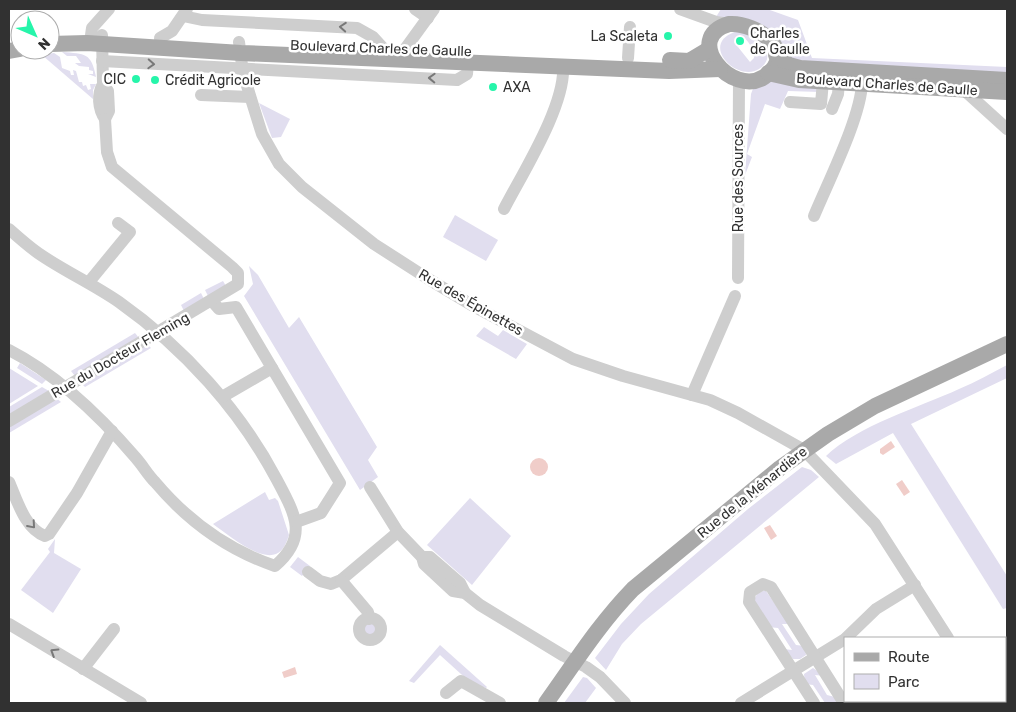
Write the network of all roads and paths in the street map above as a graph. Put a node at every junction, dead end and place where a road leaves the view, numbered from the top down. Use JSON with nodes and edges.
{"nodes":[{"id":1,"x":109,"y":9,"type":"edge"},
{"id":2,"x":415,"y":9,"type":"edge"},
{"id":3,"x":680,"y":9,"type":"edge"},
{"id":4,"x":185,"y":12,"type":"edge"},
{"id":5,"x":431,"y":14,"type":"edge"},
{"id":6,"x":700,"y":16,"type":"junction"},
{"id":7,"x":729,"y":24,"type":"junction"},
{"id":8,"x":630,"y":27,"type":"dead end"},
{"id":9,"x":60,"y":36,"type":"edge"},
{"id":10,"x":98,"y":38,"type":"junction"},
{"id":11,"x":160,"y":38,"type":"junction"},
{"id":12,"x":712,"y":42,"type":"junction"},
{"id":13,"x":60,"y":43,"type":"edge"},
{"id":14,"x":384,"y":49,"type":"junction"},
{"id":15,"x":405,"y":49,"type":"junction"},
{"id":16,"x":241,"y":54,"type":"junction"},
{"id":17,"x":776,"y":55,"type":"junction"},
{"id":18,"x":628,"y":58,"type":"junction"},
{"id":19,"x":102,"y":61,"type":"junction"},
{"id":20,"x":563,"y":66,"type":"junction"},
{"id":21,"x":720,"y":69,"type":"junction"},
{"id":22,"x":768,"y":73,"type":"junction"},
{"id":23,"x":739,"y":78,"type":"junction"},
{"id":24,"x":1007,"y":80,"type":"edge"},
{"id":25,"x":831,"y":81,"type":"junction"},
{"id":26,"x":862,"y":84,"type":"junction"},
{"id":27,"x":964,"y":90,"type":"junction"},
{"id":28,"x":1007,"y":92,"type":"edge"},
{"id":29,"x":201,"y":95,"type":"dead end"},
{"id":30,"x":250,"y":97,"type":"junction"},
{"id":31,"x":790,"y":102,"type":"dead end"},
{"id":32,"x":832,"y":109,"type":"dead end"},
{"id":33,"x":1007,"y":128,"type":"edge"},
{"id":34,"x":504,"y":209,"type":"dead end"},
{"id":35,"x":814,"y":216,"type":"dead end"},
{"id":36,"x":118,"y":223,"type":"dead end"},
{"id":37,"x":9,"y":229,"type":"edge"},
{"id":38,"x":738,"y":278,"type":"dead end"},
{"id":39,"x":89,"y":282,"type":"junction"},
{"id":40,"x":736,"y":296,"type":"dead end"},
{"id":41,"x":212,"y":301,"type":"junction"},
{"id":42,"x":156,"y":332,"type":"junction"},
{"id":43,"x":1007,"y":344,"type":"edge"},
{"id":44,"x":10,"y":353,"type":"edge"},
{"id":45,"x":272,"y":368,"type":"junction"},
{"id":46,"x":64,"y":387,"type":"junction"},
{"id":47,"x":692,"y":395,"type":"junction"},
{"id":48,"x":222,"y":397,"type":"junction"},
{"id":49,"x":9,"y":421,"type":"edge"},
{"id":50,"x":112,"y":431,"type":"junction"},
{"id":51,"x":804,"y":450,"type":"junction"},
{"id":52,"x":9,"y":482,"type":"edge"},
{"id":53,"x":370,"y":487,"type":"dead end"},
{"id":54,"x":296,"y":522,"type":"junction"},
{"id":55,"x":398,"y":532,"type":"junction"},
{"id":56,"x":308,"y":572,"type":"dead end"},
{"id":57,"x":342,"y":580,"type":"junction"},
{"id":58,"x":914,"y":585,"type":"junction"},
{"id":59,"x":369,"y":619,"type":"dead end"},
{"id":60,"x":9,"y":624,"type":"edge"},
{"id":61,"x":114,"y":629,"type":"dead end"},
{"id":62,"x":847,"y":637,"type":"edge"},
{"id":63,"x":947,"y":637,"type":"edge"},
{"id":64,"x":844,"y":640,"type":"edge"},
{"id":65,"x":815,"y":658,"type":"junction"},
{"id":66,"x":574,"y":661,"type":"junction"},
{"id":67,"x":83,"y":669,"type":"junction"},
{"id":68,"x":794,"y":672,"type":"junction"},
{"id":69,"x":446,"y":693,"type":"dead end"},
{"id":70,"x":141,"y":703,"type":"edge"},
{"id":71,"x":500,"y":703,"type":"edge"},
{"id":72,"x":546,"y":703,"type":"edge"},
{"id":73,"x":625,"y":703,"type":"edge"},
{"id":74,"x":741,"y":703,"type":"edge"},
{"id":75,"x":814,"y":703,"type":"edge"},
{"id":76,"x":844,"y":703,"type":"edge"}],
"edges":[{"from":1,"to":10,"type":"street"},
{"from":2,"to":5,"type":"street"},
{"from":3,"to":6,"type":"street"},
{"from":4,"to":11,"type":"street"},
{"from":14,"to":4,"type":"street","one_way":true},
{"from":5,"to":15,"type":"street"},
{"from":6,"to":7,"type":"street"},
{"from":6,"to":12,"type":"street"},
{"from":7,"to":12,"type":"main road"},
{"from":7,"to":17,"type":"main road"},
{"from":8,"to":18,"type":"street"},
{"from":9,"to":10,"type":"main road","name":"Boulevard Charles de Gaulle"},
{"from":10,"to":11,"type":"main road","name":"Boulevard Charles de Gaulle"},
{"from":10,"to":13,"type":"main road","name":"Boulevard Charles de Gaulle"},
{"from":10,"to":16,"type":"main road","name":"Boulevard Charles de Gaulle"},
{"from":10,"to":19,"type":"street"},
{"from":11,"to":16,"type":"main road","name":"Boulevard Charles de Gaulle"},
{"from":12,"to":18,"type":"main road","name":"Boulevard Charles de Gaulle"},
{"from":12,"to":21,"type":"main road"},
{"from":14,"to":15,"type":"main road","name":"Boulevard Charles de Gaulle"},
{"from":14,"to":16,"type":"main road","name":"Boulevard Charles de Gaulle"},
{"from":15,"to":18,"type":"main road","name":"Boulevard Charles de Gaulle"},
{"from":19,"to":16,"type":"street","name":"Boulevard Charles de Gaulle","one_way":true},
{"from":16,"to":20,"type":"main road","name":"Boulevard Charles de Gaulle"},
{"from":16,"to":30,"type":"street","name":"Rue des Épinettes"},
{"from":17,"to":22,"type":"main road"},
{"from":17,"to":24,"type":"main road","name":"Boulevard Charles de Gaulle"},
{"from":19,"to":41,"type":"street","name":"Rue du Docteur Fleming"},
{"from":20,"to":21,"type":"main road","name":"Boulevard Charles de Gaulle"},
{"from":20,"to":34,"type":"street"},
{"from":21,"to":23,"type":"main road"},
{"from":22,"to":23,"type":"main road"},
{"from":22,"to":25,"type":"main road","name":"Boulevard Charles de Gaulle"},
{"from":23,"to":38,"type":"street","name":"Rue des Sources"},
{"from":25,"to":26,"type":"main road","name":"Boulevard Charles de Gaulle"},
{"from":25,"to":31,"type":"street"},
{"from":25,"to":32,"type":"street"},
{"from":26,"to":27,"type":"main road","name":"Boulevard Charles de Gaulle"},
{"from":26,"to":35,"type":"street"},
{"from":27,"to":28,"type":"main road","name":"Boulevard Charles de Gaulle"},
{"from":27,"to":33,"type":"street"},
{"from":29,"to":30,"type":"street"},
{"from":30,"to":47,"type":"street","name":"Rue des Épinettes"},
{"from":36,"to":39,"type":"street"},
{"from":37,"to":39,"type":"street"},
{"from":39,"to":42,"type":"street"},
{"from":40,"to":47,"type":"street"},
{"from":41,"to":42,"type":"street","name":"Rue du Docteur Fleming"},
{"from":41,"to":45,"type":"street"},
{"from":42,"to":46,"type":"street","name":"Rue du Docteur Fleming"},
{"from":42,"to":48,"type":"street"},
{"from":43,"to":51,"type":"main road","name":"Rue de la Ménardière"},
{"from":44,"to":46,"type":"street"},
{"from":45,"to":48,"type":"street"},
{"from":45,"to":54,"type":"street"},
{"from":46,"to":49,"type":"street","name":"Rue du Docteur Fleming"},
{"from":46,"to":50,"type":"street"},
{"from":47,"to":51,"type":"street","name":"Rue des Épinettes"},
{"from":48,"to":54,"type":"street"},
{"from":52,"to":50,"type":"street","one_way":true},
{"from":50,"to":54,"type":"street"},
{"from":51,"to":58,"type":"street","name":"Rue des Épinettes"},
{"from":51,"to":66,"type":"main road","name":"Rue de la Ménardière"},
{"from":53,"to":55,"type":"street"},
{"from":55,"to":57,"type":"street"},
{"from":55,"to":66,"type":"street"},
{"from":56,"to":57,"type":"street"},
{"from":57,"to":59,"type":"street"},
{"from":58,"to":62,"type":"street"},
{"from":58,"to":63,"type":"street","name":"Rue des Épinettes"},
{"from":67,"to":60,"type":"street","one_way":true},
{"from":61,"to":67,"type":"street"},
{"from":64,"to":65,"type":"street"},
{"from":65,"to":68,"type":"street"},
{"from":65,"to":68,"type":"street"},
{"from":65,"to":76,"type":"street"},
{"from":66,"to":72,"type":"main road","name":"Rue de la Ménardière"},
{"from":66,"to":73,"type":"street"},
{"from":67,"to":70,"type":"street"},
{"from":68,"to":74,"type":"street"},
{"from":68,"to":75,"type":"street"},
{"from":69,"to":71,"type":"street"}]}
